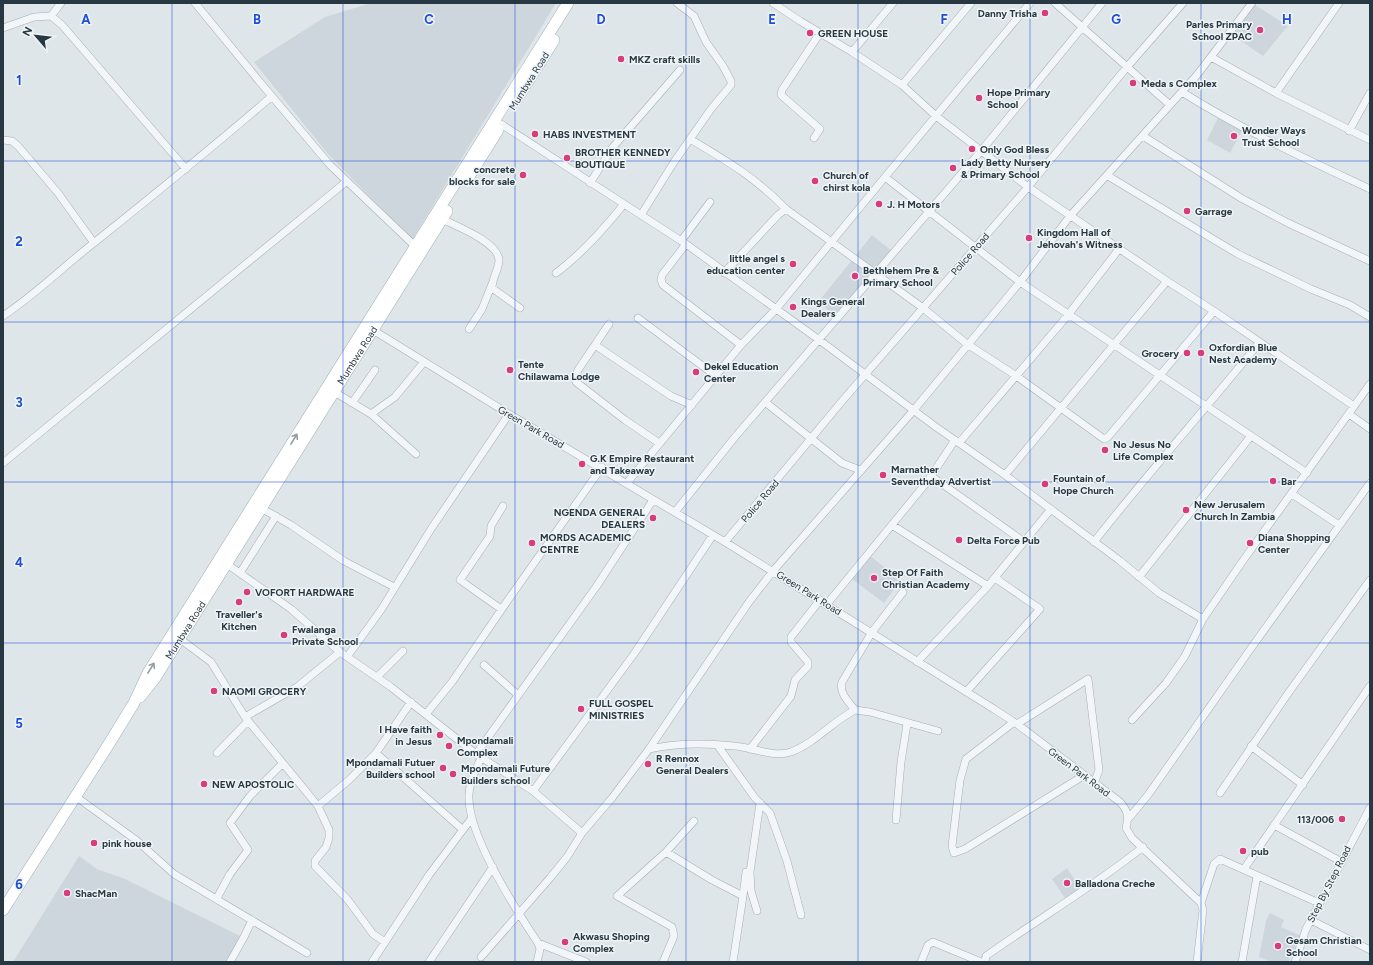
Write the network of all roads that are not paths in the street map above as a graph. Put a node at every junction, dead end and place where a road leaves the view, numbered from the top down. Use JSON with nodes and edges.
{"nodes":[{"id":1,"x":61,"y":3,"type":"edge"},
{"id":2,"x":195,"y":3,"type":"edge"},
{"id":3,"x":570,"y":3,"type":"edge"},
{"id":4,"x":678,"y":3,"type":"edge"},
{"id":5,"x":773,"y":3,"type":"edge"},
{"id":6,"x":894,"y":3,"type":"edge"},
{"id":7,"x":971,"y":3,"type":"edge"},
{"id":8,"x":1030,"y":3,"type":"edge"},
{"id":9,"x":1055,"y":3,"type":"edge"},
{"id":10,"x":1102,"y":3,"type":"edge"},
{"id":11,"x":1183,"y":3,"type":"edge"},
{"id":12,"x":1339,"y":3,"type":"edge"},
{"id":13,"x":1250,"y":4,"type":"edge"},
{"id":14,"x":51,"y":16,"type":"junction"},
{"id":15,"x":1081,"y":27,"type":"junction"},
{"id":16,"x":3,"y":28,"type":"edge"},
{"id":17,"x":820,"y":32,"type":"junction"},
{"id":18,"x":852,"y":52,"type":"junction"},
{"id":19,"x":1211,"y":57,"type":"junction"},
{"id":20,"x":1127,"y":67,"type":"junction"},
{"id":21,"x":680,"y":70,"type":"dead end"},
{"id":22,"x":902,"y":85,"type":"junction"},
{"id":23,"x":1182,"y":92,"type":"junction"},
{"id":24,"x":1276,"y":93,"type":"junction"},
{"id":25,"x":1370,"y":93,"type":"edge"},
{"id":26,"x":271,"y":96,"type":"junction"},
{"id":27,"x":1170,"y":105,"type":"junction"},
{"id":28,"x":936,"y":116,"type":"junction"},
{"id":29,"x":501,"y":124,"type":"junction"},
{"id":30,"x":1349,"y":131,"type":"junction"},
{"id":31,"x":1143,"y":136,"type":"junction"},
{"id":32,"x":814,"y":138,"type":"dead end"},
{"id":33,"x":690,"y":139,"type":"junction"},
{"id":34,"x":3,"y":140,"type":"edge"},
{"id":35,"x":1370,"y":140,"type":"edge"},
{"id":36,"x":982,"y":151,"type":"junction"},
{"id":37,"x":186,"y":169,"type":"junction"},
{"id":38,"x":1108,"y":176,"type":"junction"},
{"id":39,"x":885,"y":177,"type":"junction"},
{"id":40,"x":347,"y":181,"type":"junction"},
{"id":41,"x":590,"y":183,"type":"junction"},
{"id":42,"x":1028,"y":187,"type":"junction"},
{"id":43,"x":457,"y":188,"type":"junction"},
{"id":44,"x":1370,"y":189,"type":"edge"},
{"id":45,"x":710,"y":202,"type":"dead end"},
{"id":46,"x":624,"y":204,"type":"junction"},
{"id":47,"x":786,"y":209,"type":"junction"},
{"id":48,"x":929,"y":212,"type":"junction"},
{"id":49,"x":641,"y":215,"type":"junction"},
{"id":50,"x":1070,"y":216,"type":"junction"},
{"id":51,"x":442,"y":219,"type":"junction"},
{"id":52,"x":683,"y":242,"type":"junction"},
{"id":53,"x":832,"y":242,"type":"junction"},
{"id":54,"x":94,"y":243,"type":"junction"},
{"id":55,"x":975,"y":248,"type":"junction"},
{"id":56,"x":418,"y":249,"type":"junction"},
{"id":57,"x":1119,"y":249,"type":"junction"},
{"id":58,"x":1370,"y":261,"type":"edge"},
{"id":59,"x":556,"y":273,"type":"dead end"},
{"id":60,"x":724,"y":273,"type":"junction"},
{"id":61,"x":876,"y":274,"type":"junction"},
{"id":62,"x":1167,"y":281,"type":"junction"},
{"id":63,"x":1020,"y":282,"type":"junction"},
{"id":64,"x":492,"y":283,"type":"junction"},
{"id":65,"x":520,"y":308,"type":"dead end"},
{"id":66,"x":923,"y":308,"type":"junction"},
{"id":67,"x":776,"y":309,"type":"junction"},
{"id":68,"x":1214,"y":311,"type":"junction"},
{"id":69,"x":1068,"y":315,"type":"junction"},
{"id":70,"x":3,"y":316,"type":"edge"},
{"id":71,"x":1370,"y":317,"type":"edge"},
{"id":72,"x":638,"y":318,"type":"dead end"},
{"id":73,"x":609,"y":324,"type":"dead end"},
{"id":74,"x":470,"y":329,"type":"dead end"},
{"id":75,"x":373,"y":330,"type":"junction"},
{"id":76,"x":818,"y":339,"type":"junction"},
{"id":77,"x":1259,"y":343,"type":"junction"},
{"id":78,"x":967,"y":344,"type":"junction"},
{"id":79,"x":595,"y":345,"type":"junction"},
{"id":80,"x":741,"y":345,"type":"junction"},
{"id":81,"x":1113,"y":346,"type":"junction"},
{"id":82,"x":424,"y":362,"type":"junction"},
{"id":83,"x":375,"y":370,"type":"dead end"},
{"id":84,"x":865,"y":375,"type":"junction"},
{"id":85,"x":1015,"y":375,"type":"junction"},
{"id":86,"x":716,"y":376,"type":"junction"},
{"id":87,"x":1159,"y":377,"type":"junction"},
{"id":88,"x":1370,"y":384,"type":"edge"},
{"id":89,"x":331,"y":390,"type":"junction"},
{"id":90,"x":765,"y":402,"type":"junction"},
{"id":91,"x":352,"y":403,"type":"junction"},
{"id":92,"x":692,"y":405,"type":"junction"},
{"id":93,"x":1354,"y":406,"type":"junction"},
{"id":94,"x":1059,"y":408,"type":"junction"},
{"id":95,"x":1207,"y":408,"type":"junction"},
{"id":96,"x":914,"y":411,"type":"junction"},
{"id":97,"x":371,"y":414,"type":"junction"},
{"id":98,"x":509,"y":414,"type":"junction"},
{"id":99,"x":1348,"y":414,"type":"junction"},
{"id":100,"x":1370,"y":429,"type":"edge"},
{"id":101,"x":1251,"y":436,"type":"junction"},
{"id":102,"x":811,"y":440,"type":"junction"},
{"id":103,"x":957,"y":442,"type":"junction"},
{"id":104,"x":659,"y":443,"type":"junction"},
{"id":105,"x":416,"y":454,"type":"dead end"},
{"id":106,"x":3,"y":463,"type":"edge"},
{"id":107,"x":602,"y":468,"type":"junction"},
{"id":108,"x":860,"y":470,"type":"junction"},
{"id":109,"x":1307,"y":473,"type":"junction"},
{"id":110,"x":931,"y":476,"type":"junction"},
{"id":111,"x":1005,"y":476,"type":"junction"},
{"id":112,"x":627,"y":483,"type":"junction"},
{"id":113,"x":1370,"y":483,"type":"edge"},
{"id":114,"x":1292,"y":494,"type":"junction"},
{"id":115,"x":653,"y":500,"type":"junction"},
{"id":116,"x":503,"y":506,"type":"dead end"},
{"id":117,"x":261,"y":508,"type":"junction"},
{"id":118,"x":1051,"y":509,"type":"junction"},
{"id":119,"x":675,"y":512,"type":"junction"},
{"id":120,"x":276,"y":516,"type":"junction"},
{"id":121,"x":892,"y":525,"type":"junction"},
{"id":122,"x":1339,"y":525,"type":"junction"},
{"id":123,"x":713,"y":535,"type":"junction"},
{"id":124,"x":1024,"y":540,"type":"junction"},
{"id":125,"x":726,"y":542,"type":"junction"},
{"id":126,"x":1094,"y":542,"type":"junction"},
{"id":127,"x":223,"y":561,"type":"junction"},
{"id":128,"x":773,"y":571,"type":"junction"},
{"id":129,"x":240,"y":573,"type":"junction"},
{"id":130,"x":1139,"y":577,"type":"junction"},
{"id":131,"x":995,"y":578,"type":"junction"},
{"id":132,"x":1370,"y":580,"type":"edge"},
{"id":133,"x":988,"y":586,"type":"junction"},
{"id":134,"x":394,"y":587,"type":"junction"},
{"id":135,"x":903,"y":592,"type":"dead end"},
{"id":136,"x":823,"y":602,"type":"junction"},
{"id":137,"x":501,"y":609,"type":"junction"},
{"id":138,"x":1203,"y":619,"type":"junction"},
{"id":139,"x":872,"y":632,"type":"junction"},
{"id":140,"x":180,"y":639,"type":"junction"},
{"id":141,"x":403,"y":651,"type":"dead end"},
{"id":142,"x":340,"y":652,"type":"junction"},
{"id":143,"x":347,"y":657,"type":"junction"},
{"id":144,"x":918,"y":662,"type":"junction"},
{"id":145,"x":484,"y":665,"type":"dead end"},
{"id":146,"x":378,"y":677,"type":"junction"},
{"id":147,"x":1370,"y":686,"type":"edge"},
{"id":148,"x":966,"y":692,"type":"junction"},
{"id":149,"x":518,"y":695,"type":"junction"},
{"id":150,"x":411,"y":702,"type":"junction"},
{"id":151,"x":134,"y":703,"type":"junction"},
{"id":152,"x":855,"y":710,"type":"junction"},
{"id":153,"x":426,"y":714,"type":"junction"},
{"id":154,"x":246,"y":719,"type":"junction"},
{"id":155,"x":1132,"y":720,"type":"dead end"},
{"id":156,"x":1016,"y":723,"type":"junction"},
{"id":157,"x":907,"y":724,"type":"junction"},
{"id":158,"x":938,"y":731,"type":"dead end"},
{"id":159,"x":718,"y":746,"type":"junction"},
{"id":160,"x":1251,"y":746,"type":"junction"},
{"id":161,"x":649,"y":749,"type":"junction"},
{"id":162,"x":750,"y":749,"type":"junction"},
{"id":163,"x":217,"y":753,"type":"dead end"},
{"id":164,"x":376,"y":753,"type":"junction"},
{"id":165,"x":478,"y":756,"type":"junction"},
{"id":166,"x":282,"y":764,"type":"junction"},
{"id":167,"x":1083,"y":776,"type":"junction"},
{"id":168,"x":1094,"y":784,"type":"junction"},
{"id":169,"x":1303,"y":785,"type":"junction"},
{"id":170,"x":534,"y":791,"type":"junction"},
{"id":171,"x":1220,"y":793,"type":"dead end"},
{"id":172,"x":75,"y":796,"type":"junction"},
{"id":173,"x":760,"y":803,"type":"junction"},
{"id":174,"x":318,"y":806,"type":"junction"},
{"id":175,"x":1370,"y":808,"type":"edge"},
{"id":176,"x":1129,"y":818,"type":"junction"},
{"id":177,"x":471,"y":819,"type":"junction"},
{"id":178,"x":896,"y":820,"type":"dead end"},
{"id":179,"x":694,"y":821,"type":"dead end"},
{"id":180,"x":1274,"y":825,"type":"junction"},
{"id":181,"x":462,"y":829,"type":"junction"},
{"id":182,"x":582,"y":833,"type":"junction"},
{"id":183,"x":751,"y":842,"type":"dead end"},
{"id":184,"x":1143,"y":847,"type":"junction"},
{"id":185,"x":666,"y":852,"type":"junction"},
{"id":186,"x":1340,"y":862,"type":"junction"},
{"id":187,"x":493,"y":867,"type":"junction"},
{"id":188,"x":1244,"y":869,"type":"junction"},
{"id":189,"x":1257,"y":876,"type":"junction"},
{"id":190,"x":743,"y":896,"type":"junction"},
{"id":191,"x":217,"y":898,"type":"junction"},
{"id":192,"x":1201,"y":903,"type":"junction"},
{"id":193,"x":1319,"y":903,"type":"junction"},
{"id":194,"x":3,"y":910,"type":"edge"},
{"id":195,"x":757,"y":911,"type":"dead end"},
{"id":196,"x":518,"y":913,"type":"junction"},
{"id":197,"x":801,"y":915,"type":"dead end"},
{"id":198,"x":252,"y":920,"type":"junction"},
{"id":199,"x":1310,"y":920,"type":"junction"},
{"id":200,"x":384,"y":942,"type":"junction"},
{"id":201,"x":538,"y":943,"type":"junction"},
{"id":202,"x":1370,"y":950,"type":"edge"},
{"id":203,"x":307,"y":953,"type":"dead end"},
{"id":204,"x":481,"y":957,"type":"dead end"},
{"id":205,"x":230,"y":962,"type":"edge"},
{"id":206,"x":372,"y":962,"type":"edge"},
{"id":207,"x":429,"y":962,"type":"edge"},
{"id":208,"x":537,"y":962,"type":"edge"},
{"id":209,"x":586,"y":962,"type":"edge"},
{"id":210,"x":662,"y":962,"type":"edge"},
{"id":211,"x":734,"y":962,"type":"edge"},
{"id":212,"x":921,"y":962,"type":"edge"},
{"id":213,"x":981,"y":962,"type":"edge"},
{"id":214,"x":985,"y":962,"type":"edge"},
{"id":215,"x":1197,"y":962,"type":"edge"},
{"id":216,"x":1242,"y":962,"type":"edge"},
{"id":217,"x":1296,"y":962,"type":"edge"}],
"edges":[{"from":1,"to":14,"type":"street"},
{"from":2,"to":26,"type":"street"},
{"from":3,"to":29,"type":"main road","name":"Mumbwa Road"},
{"from":3,"to":43,"type":"main road","name":"Mumbwa Road"},
{"from":4,"to":33,"type":"street"},
{"from":5,"to":17,"type":"street"},
{"from":6,"to":18,"type":"street"},
{"from":7,"to":22,"type":"street"},
{"from":8,"to":28,"type":"street"},
{"from":9,"to":15,"type":"street"},
{"from":10,"to":15,"type":"street"},
{"from":11,"to":20,"type":"street","name":"Police Road"},
{"from":12,"to":24,"type":"street"},
{"from":13,"to":19,"type":"street"},
{"from":14,"to":16,"type":"street"},
{"from":14,"to":37,"type":"street"},
{"from":15,"to":20,"type":"street"},
{"from":15,"to":36,"type":"street"},
{"from":17,"to":18,"type":"street"},
{"from":17,"to":32,"type":"street"},
{"from":18,"to":22,"type":"street"},
{"from":19,"to":23,"type":"street"},
{"from":19,"to":24,"type":"street"},
{"from":20,"to":27,"type":"street"},
{"from":20,"to":42,"type":"street","name":"Police Road"},
{"from":21,"to":41,"type":"street"},
{"from":22,"to":28,"type":"street"},
{"from":23,"to":27,"type":"street"},
{"from":23,"to":44,"type":"street"},
{"from":24,"to":30,"type":"street"},
{"from":25,"to":30,"type":"street"},
{"from":26,"to":37,"type":"street"},
{"from":26,"to":40,"type":"street"},
{"from":27,"to":31,"type":"street"},
{"from":28,"to":36,"type":"street"},
{"from":28,"to":39,"type":"street"},
{"from":29,"to":41,"type":"street"},
{"from":29,"to":43,"type":"main road","name":"Mumbwa Road"},
{"from":30,"to":35,"type":"street"},
{"from":31,"to":38,"type":"street"},
{"from":31,"to":58,"type":"street"},
{"from":33,"to":47,"type":"street"},
{"from":33,"to":49,"type":"street"},
{"from":34,"to":54,"type":"street"},
{"from":36,"to":42,"type":"street"},
{"from":36,"to":48,"type":"street"},
{"from":37,"to":54,"type":"street"},
{"from":38,"to":50,"type":"street"},
{"from":38,"to":71,"type":"street"},
{"from":39,"to":48,"type":"street"},
{"from":39,"to":53,"type":"street"},
{"from":40,"to":56,"type":"street"},
{"from":40,"to":106,"type":"street"},
{"from":41,"to":46,"type":"street"},
{"from":42,"to":50,"type":"street"},
{"from":42,"to":55,"type":"street","name":"Police Road"},
{"from":43,"to":51,"type":"main road","name":"Mumbwa Road"},
{"from":43,"to":56,"type":"main road","name":"Mumbwa Road"},
{"from":45,"to":52,"type":"street"},
{"from":46,"to":49,"type":"street"},
{"from":46,"to":59,"type":"street"},
{"from":47,"to":53,"type":"street"},
{"from":47,"to":60,"type":"street"},
{"from":48,"to":55,"type":"street"},
{"from":48,"to":61,"type":"street"},
{"from":49,"to":52,"type":"street"},
{"from":50,"to":57,"type":"street"},
{"from":50,"to":63,"type":"street"},
{"from":51,"to":56,"type":"main road","name":"Mumbwa Road"},
{"from":51,"to":64,"type":"street"},
{"from":52,"to":60,"type":"street"},
{"from":52,"to":80,"type":"street"},
{"from":53,"to":61,"type":"street"},
{"from":53,"to":67,"type":"street"},
{"from":54,"to":70,"type":"street"},
{"from":55,"to":63,"type":"street"},
{"from":55,"to":66,"type":"street","name":"Police Road"},
{"from":56,"to":75,"type":"main road","name":"Mumbwa Road"},
{"from":56,"to":89,"type":"main road","name":"Mumbwa Road"},
{"from":57,"to":62,"type":"street"},
{"from":57,"to":69,"type":"street"},
{"from":60,"to":67,"type":"street"},
{"from":61,"to":66,"type":"street"},
{"from":61,"to":76,"type":"street"},
{"from":62,"to":68,"type":"street"},
{"from":62,"to":81,"type":"street"},
{"from":63,"to":69,"type":"street"},
{"from":63,"to":78,"type":"street"},
{"from":64,"to":65,"type":"street"},
{"from":64,"to":74,"type":"street"},
{"from":66,"to":78,"type":"street"},
{"from":66,"to":84,"type":"street","name":"Police Road"},
{"from":67,"to":76,"type":"street"},
{"from":67,"to":80,"type":"street"},
{"from":68,"to":77,"type":"street"},
{"from":68,"to":87,"type":"street"},
{"from":69,"to":81,"type":"street"},
{"from":69,"to":85,"type":"street"},
{"from":72,"to":86,"type":"street"},
{"from":73,"to":79,"type":"street"},
{"from":75,"to":82,"type":"street","name":"Green Park Road"},
{"from":75,"to":89,"type":"main road","name":"Mumbwa Road"},
{"from":76,"to":84,"type":"street"},
{"from":76,"to":90,"type":"street"},
{"from":77,"to":93,"type":"street"},
{"from":77,"to":95,"type":"street"},
{"from":78,"to":85,"type":"street"},
{"from":78,"to":96,"type":"street"},
{"from":79,"to":92,"type":"street"},
{"from":79,"to":104,"type":"street"},
{"from":80,"to":86,"type":"street"},
{"from":81,"to":87,"type":"street"},
{"from":81,"to":94,"type":"street"},
{"from":82,"to":97,"type":"street"},
{"from":82,"to":98,"type":"street","name":"Green Park Road"},
{"from":83,"to":91,"type":"street"},
{"from":84,"to":96,"type":"street"},
{"from":84,"to":102,"type":"street","name":"Police Road"},
{"from":85,"to":94,"type":"street"},
{"from":85,"to":103,"type":"street"},
{"from":86,"to":92,"type":"street"},
{"from":87,"to":94,"type":"street"},
{"from":87,"to":95,"type":"street"},
{"from":88,"to":93,"type":"street"},
{"from":89,"to":91,"type":"street"},
{"from":89,"to":117,"type":"main road","name":"Mumbwa Road"},
{"from":127,"to":89,"type":"main road","name":"Mumbwa Road","one_way":true},
{"from":90,"to":102,"type":"street"},
{"from":90,"to":119,"type":"street"},
{"from":91,"to":97,"type":"street"},
{"from":92,"to":104,"type":"street"},
{"from":93,"to":99,"type":"street"},
{"from":94,"to":111,"type":"street"},
{"from":95,"to":101,"type":"street"},
{"from":95,"to":126,"type":"street"},
{"from":96,"to":103,"type":"street"},
{"from":96,"to":108,"type":"street"},
{"from":97,"to":105,"type":"street"},
{"from":98,"to":107,"type":"street","name":"Green Park Road"},
{"from":98,"to":134,"type":"street"},
{"from":99,"to":100,"type":"street"},
{"from":99,"to":109,"type":"street"},
{"from":101,"to":109,"type":"street"},
{"from":101,"to":130,"type":"street"},
{"from":102,"to":108,"type":"street"},
{"from":102,"to":125,"type":"street","name":"Police Road"},
{"from":103,"to":110,"type":"street"},
{"from":103,"to":111,"type":"street"},
{"from":104,"to":112,"type":"street"},
{"from":107,"to":112,"type":"street","name":"Green Park Road"},
{"from":107,"to":137,"type":"street"},
{"from":108,"to":128,"type":"street"},
{"from":109,"to":114,"type":"street"},
{"from":110,"to":121,"type":"street"},
{"from":110,"to":124,"type":"street"},
{"from":111,"to":118,"type":"street"},
{"from":112,"to":115,"type":"street","name":"Green Park Road"},
{"from":113,"to":122,"type":"street"},
{"from":114,"to":122,"type":"street"},
{"from":114,"to":138,"type":"street"},
{"from":115,"to":119,"type":"street","name":"Green Park Road"},
{"from":115,"to":149,"type":"street"},
{"from":116,"to":137,"type":"street"},
{"from":117,"to":120,"type":"street"},
{"from":117,"to":127,"type":"main road","name":"Mumbwa Road"},
{"from":118,"to":124,"type":"street"},
{"from":118,"to":126,"type":"street"},
{"from":119,"to":123,"type":"street","name":"Green Park Road"},
{"from":120,"to":129,"type":"street"},
{"from":120,"to":134,"type":"street"},
{"from":121,"to":133,"type":"street"},
{"from":121,"to":136,"type":"street"},
{"from":122,"to":176,"type":"street"},
{"from":123,"to":125,"type":"street","name":"Green Park Road"},
{"from":123,"to":170,"type":"street"},
{"from":124,"to":131,"type":"street"},
{"from":125,"to":128,"type":"street","name":"Green Park Road"},
{"from":126,"to":130,"type":"street"},
{"from":127,"to":129,"type":"street"},
{"from":127,"to":140,"type":"main road","name":"Mumbwa Road"},
{"from":151,"to":127,"type":"main road","name":"Mumbwa Road","one_way":true},
{"from":128,"to":136,"type":"street","name":"Green Park Road"},
{"from":128,"to":161,"type":"street"},
{"from":129,"to":142,"type":"street"},
{"from":130,"to":138,"type":"street"},
{"from":131,"to":133,"type":"street"},
{"from":131,"to":148,"type":"street"},
{"from":132,"to":160,"type":"street"},
{"from":133,"to":144,"type":"street"},
{"from":134,"to":143,"type":"street"},
{"from":135,"to":139,"type":"street"},
{"from":136,"to":139,"type":"street","name":"Green Park Road"},
{"from":136,"to":162,"type":"street"},
{"from":137,"to":153,"type":"street"},
{"from":138,"to":155,"type":"street"},
{"from":139,"to":144,"type":"street","name":"Green Park Road"},
{"from":139,"to":152,"type":"street"},
{"from":140,"to":151,"type":"main road","name":"Mumbwa Road"},
{"from":140,"to":154,"type":"street"},
{"from":141,"to":146,"type":"street"},
{"from":142,"to":143,"type":"street"},
{"from":142,"to":154,"type":"street"},
{"from":143,"to":146,"type":"street"},
{"from":144,"to":148,"type":"street","name":"Green Park Road"},
{"from":145,"to":149,"type":"street"},
{"from":146,"to":150,"type":"street"},
{"from":147,"to":169,"type":"street"},
{"from":148,"to":156,"type":"street","name":"Green Park Road"},
{"from":149,"to":165,"type":"street"},
{"from":150,"to":153,"type":"street"},
{"from":150,"to":164,"type":"street"},
{"from":151,"to":172,"type":"main road","name":"Mumbwa Road"},
{"from":152,"to":157,"type":"street"},
{"from":152,"to":162,"type":"street"},
{"from":153,"to":165,"type":"street"},
{"from":154,"to":163,"type":"street"},
{"from":154,"to":166,"type":"street"},
{"from":156,"to":167,"type":"street","name":"Green Park Road"},
{"from":156,"to":167,"type":"street"},
{"from":156,"to":168,"type":"street"},
{"from":157,"to":158,"type":"street"},
{"from":157,"to":178,"type":"street"},
{"from":159,"to":161,"type":"street"},
{"from":159,"to":162,"type":"street"},
{"from":159,"to":173,"type":"street"},
{"from":160,"to":169,"type":"street"},
{"from":160,"to":171,"type":"street"},
{"from":161,"to":182,"type":"street"},
{"from":164,"to":174,"type":"street"},
{"from":164,"to":181,"type":"street"},
{"from":165,"to":170,"type":"street"},
{"from":165,"to":177,"type":"street"},
{"from":166,"to":174,"type":"street"},
{"from":166,"to":191,"type":"street"},
{"from":167,"to":168,"type":"street","name":"Green Park Road"},
{"from":168,"to":176,"type":"street","name":"Green Park Road"},
{"from":169,"to":180,"type":"street"},
{"from":170,"to":182,"type":"street"},
{"from":172,"to":191,"type":"street"},
{"from":172,"to":194,"type":"main road","name":"Mumbwa Road"},
{"from":173,"to":195,"type":"street"},
{"from":173,"to":197,"type":"street"},
{"from":174,"to":200,"type":"street"},
{"from":175,"to":186,"type":"street","name":"Step By Step Road"},
{"from":176,"to":184,"type":"street","name":"Green Park Road"},
{"from":177,"to":181,"type":"street"},
{"from":177,"to":187,"type":"street"},
{"from":179,"to":185,"type":"street"},
{"from":180,"to":186,"type":"street"},
{"from":180,"to":188,"type":"street"},
{"from":181,"to":200,"type":"street"},
{"from":182,"to":196,"type":"street"},
{"from":183,"to":190,"type":"street"},
{"from":184,"to":192,"type":"street","name":"Green Park Road"},
{"from":184,"to":214,"type":"street"},
{"from":185,"to":190,"type":"street"},
{"from":185,"to":210,"type":"street"},
{"from":186,"to":193,"type":"street","name":"Step By Step Road"},
{"from":187,"to":196,"type":"street"},
{"from":187,"to":207,"type":"street"},
{"from":188,"to":189,"type":"street"},
{"from":188,"to":192,"type":"street"},
{"from":189,"to":193,"type":"street"},
{"from":189,"to":216,"type":"street"},
{"from":190,"to":211,"type":"street"},
{"from":191,"to":198,"type":"street"},
{"from":192,"to":215,"type":"street"},
{"from":193,"to":199,"type":"street","name":"Step By Step Road"},
{"from":196,"to":201,"type":"street"},
{"from":196,"to":204,"type":"street"},
{"from":198,"to":203,"type":"street"},
{"from":198,"to":205,"type":"street"},
{"from":199,"to":202,"type":"street"},
{"from":199,"to":217,"type":"street","name":"Step By Step Road"},
{"from":200,"to":206,"type":"street"},
{"from":201,"to":208,"type":"street"},
{"from":201,"to":209,"type":"street"},
{"from":212,"to":213,"type":"street"}]}
